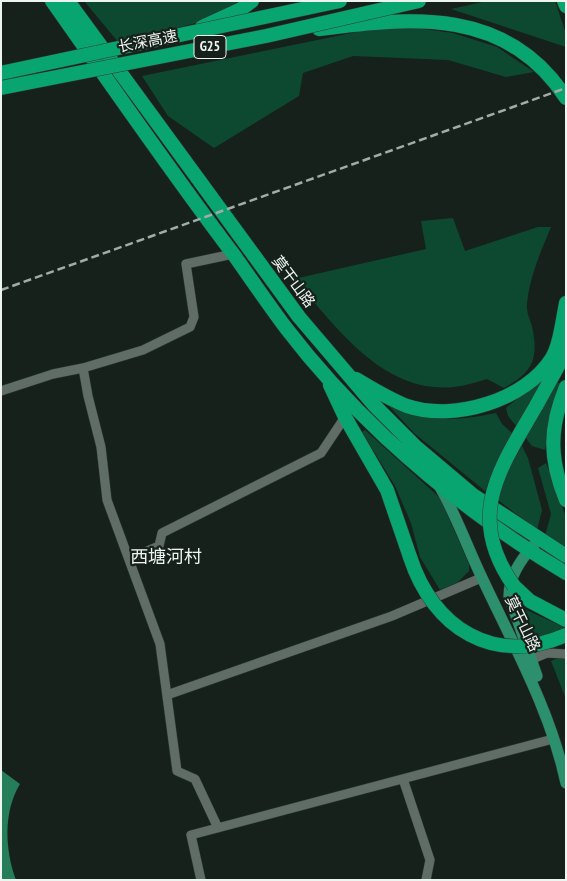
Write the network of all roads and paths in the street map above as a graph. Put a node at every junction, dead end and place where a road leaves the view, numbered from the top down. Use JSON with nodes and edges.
{"nodes":[{"id":1,"x":52,"y":1,"type":"edge"},
{"id":2,"x":68,"y":1,"type":"edge"},
{"id":3,"x":252,"y":1,"type":"edge"},
{"id":4,"x":340,"y":1,"type":"edge"},
{"id":5,"x":419,"y":1,"type":"edge"},
{"id":6,"x":564,"y":1,"type":"edge"},
{"id":7,"x":566,"y":6,"type":"edge"},
{"id":8,"x":188,"y":34,"type":"junction"},
{"id":9,"x":266,"y":36,"type":"junction"},
{"id":10,"x":1,"y":73,"type":"edge"},
{"id":11,"x":1,"y":88,"type":"edge"},
{"id":12,"x":566,"y":98,"type":"edge"},
{"id":13,"x":233,"y":254,"type":"junction"},
{"id":14,"x":566,"y":303,"type":"edge"},
{"id":15,"x":562,"y":325,"type":"junction"},
{"id":16,"x":83,"y":368,"type":"junction"},
{"id":17,"x":342,"y":370,"type":"junction"},
{"id":18,"x":323,"y":371,"type":"junction"},
{"id":19,"x":566,"y":387,"type":"edge"},
{"id":20,"x":1,"y":391,"type":"edge"},
{"id":21,"x":345,"y":417,"type":"junction"},
{"id":22,"x":438,"y":483,"type":"junction"},
{"id":23,"x":566,"y":500,"type":"edge"},
{"id":24,"x":538,"y":540,"type":"junction"},
{"id":25,"x":528,"y":551,"type":"junction"},
{"id":26,"x":566,"y":556,"type":"edge"},
{"id":27,"x":129,"y":559,"type":"junction"},
{"id":28,"x":566,"y":573,"type":"edge"},
{"id":29,"x":481,"y":578,"type":"junction"},
{"id":30,"x":566,"y":620,"type":"edge"},
{"id":31,"x":566,"y":636,"type":"edge"},
{"id":32,"x":566,"y":654,"type":"edge"},
{"id":33,"x":530,"y":660,"type":"junction"},
{"id":34,"x":168,"y":695,"type":"junction"},
{"id":35,"x":553,"y":738,"type":"junction"},
{"id":36,"x":566,"y":757,"type":"edge"},
{"id":37,"x":403,"y":779,"type":"junction"},
{"id":38,"x":566,"y":784,"type":"edge"},
{"id":39,"x":218,"y":828,"type":"junction"},
{"id":40,"x":201,"y":880,"type":"edge"},
{"id":41,"x":426,"y":880,"type":"edge"}],
"edges":[{"from":1,"to":13,"type":"highway","name":"莫干山路"},
{"from":2,"to":17,"type":"highway","name":"莫干山路"},
{"from":3,"to":8,"type":"highway","bridge":true},
{"from":4,"to":8,"type":"highway","name":"长深高速","number":"G25","bridge":true},
{"from":5,"to":9,"type":"highway","name":"长深高速","number":"G25","bridge":true},
{"from":6,"to":7,"type":"highway"},
{"from":8,"to":10,"type":"highway","name":"长深高速","number":"G25","bridge":true},
{"from":9,"to":11,"type":"highway","name":"长深高速","number":"G25","bridge":true},
{"from":9,"to":12,"type":"highway"},
{"from":13,"to":16,"type":"street"},
{"from":13,"to":18,"type":"highway","name":"莫干山路"},
{"from":14,"to":15,"type":"highway"},
{"from":15,"to":17,"type":"highway"},
{"from":15,"to":30,"type":"highway","bridge":true},
{"from":16,"to":20,"type":"street"},
{"from":16,"to":27,"type":"street"},
{"from":17,"to":24,"type":"highway","name":"莫干山路"},
{"from":18,"to":21,"type":"highway"},
{"from":18,"to":22,"type":"highway","name":"莫干山路"},
{"from":19,"to":23,"type":"highway"},
{"from":21,"to":27,"type":"street"},
{"from":21,"to":31,"type":"highway","bridge":true},
{"from":22,"to":25,"type":"highway","name":"莫干山路"},
{"from":22,"to":29,"type":"main road","name":"莫干山路"},
{"from":24,"to":25,"type":"main road","name":"莫干山路"},
{"from":24,"to":26,"type":"highway","name":"莫干山路"},
{"from":25,"to":28,"type":"highway","name":"莫干山路"},
{"from":25,"to":33,"type":"main road","name":"莫干山路"},
{"from":27,"to":34,"type":"street"},
{"from":29,"to":34,"type":"street"},
{"from":29,"to":35,"type":"main road","name":"莫干山路"},
{"from":32,"to":33,"type":"street"},
{"from":33,"to":36,"type":"main road","name":"莫干山路"},
{"from":34,"to":39,"type":"street"},
{"from":35,"to":37,"type":"street"},
{"from":35,"to":38,"type":"main road","name":"莫干山路"},
{"from":37,"to":39,"type":"street"},
{"from":37,"to":41,"type":"street"},
{"from":39,"to":40,"type":"street"}]}
